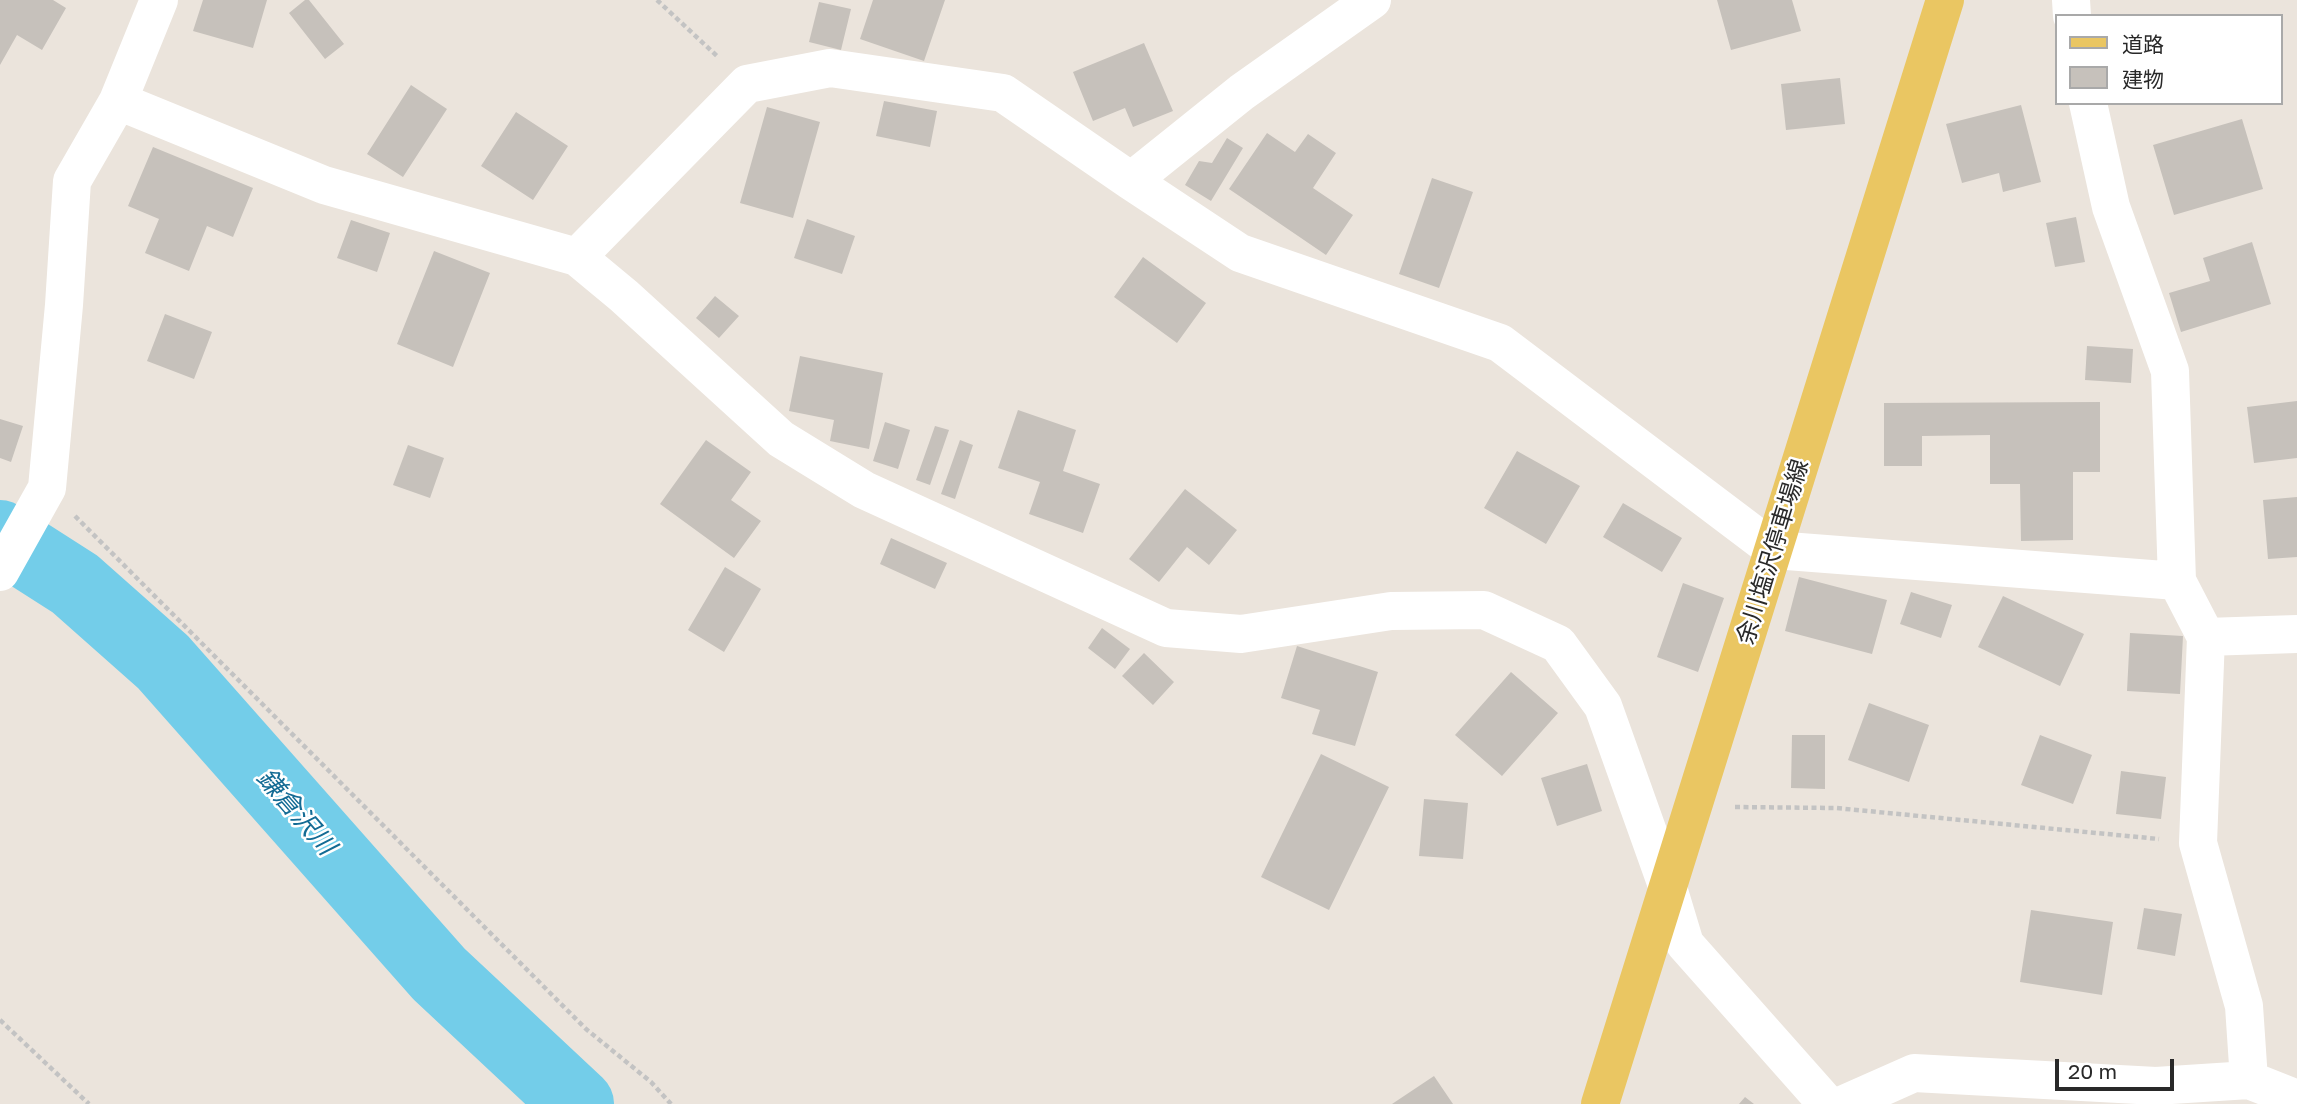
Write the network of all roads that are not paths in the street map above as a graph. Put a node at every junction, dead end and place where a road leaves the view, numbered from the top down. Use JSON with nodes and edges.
{"nodes":[{"id":1,"x":159,"y":0,"type":"edge"},
{"id":2,"x":1372,"y":0,"type":"edge"},
{"id":3,"x":1945,"y":0,"type":"edge"},
{"id":4,"x":118,"y":101,"type":"junction"},
{"id":5,"x":2088,"y":105,"type":"edge"},
{"id":6,"x":1131,"y":181,"type":"junction"},
{"id":7,"x":577,"y":257,"type":"junction"},
{"id":8,"x":1774,"y":550,"type":"junction"},
{"id":9,"x":0,"y":572,"type":"edge"},
{"id":10,"x":2177,"y":581,"type":"junction"},
{"id":11,"x":2297,"y":634,"type":"edge"},
{"id":12,"x":2206,"y":637,"type":"junction"},
{"id":13,"x":1669,"y":891,"type":"junction"},
{"id":14,"x":2249,"y":1080,"type":"junction"},
{"id":15,"x":2297,"y":1099,"type":"edge"},
{"id":16,"x":1600,"y":1104,"type":"edge"},
{"id":17,"x":1827,"y":1104,"type":"edge"},
{"id":18,"x":1844,"y":1104,"type":"edge"}],
"edges":[{"from":1,"to":4,"type":"street"},
{"from":2,"to":6,"type":"street"},
{"from":3,"to":8,"type":"main road","name":"余川塩沢停車場線"},
{"from":4,"to":7,"type":"street"},
{"from":4,"to":9,"type":"street"},
{"from":5,"to":10,"type":"street"},
{"from":6,"to":7,"type":"street"},
{"from":6,"to":8,"type":"street"},
{"from":7,"to":13,"type":"street"},
{"from":8,"to":10,"type":"street"},
{"from":8,"to":13,"type":"main road","name":"余川塩沢停車場線"},
{"from":10,"to":12,"type":"street"},
{"from":11,"to":12,"type":"street"},
{"from":12,"to":14,"type":"street"},
{"from":13,"to":16,"type":"main road","name":"余川塩沢停車場線"},
{"from":13,"to":17,"type":"street"},
{"from":14,"to":15,"type":"street"},
{"from":14,"to":18,"type":"street"}]}
